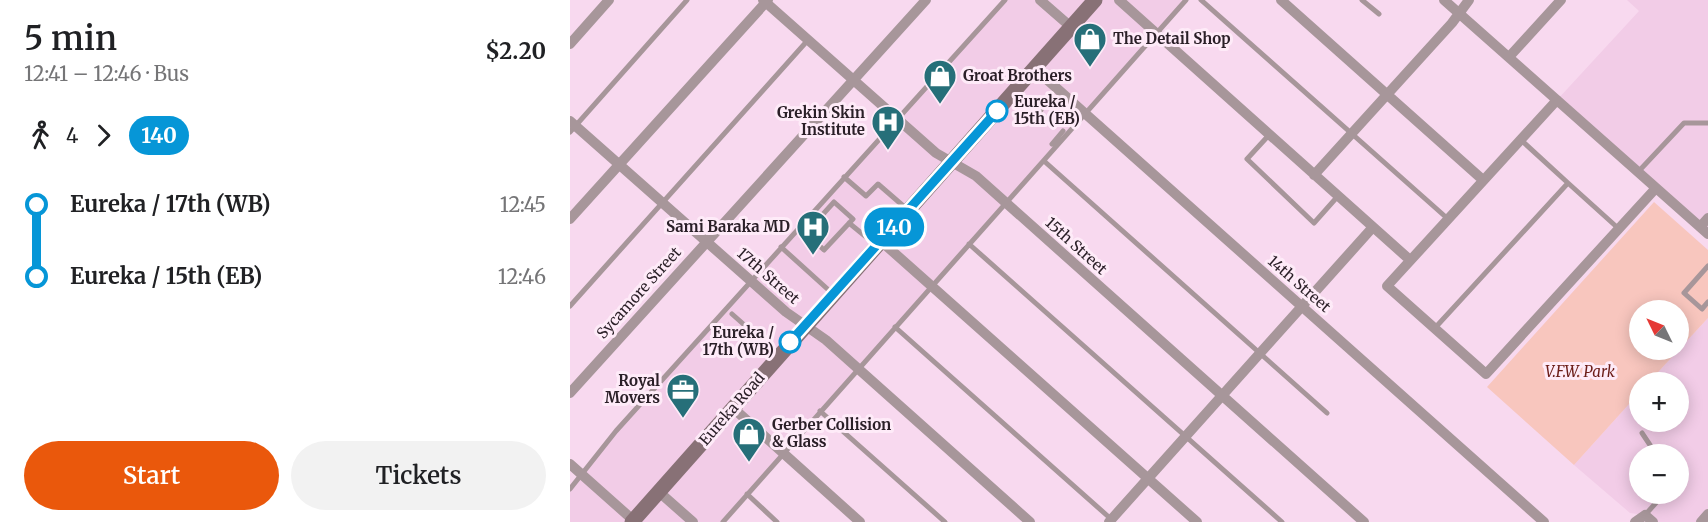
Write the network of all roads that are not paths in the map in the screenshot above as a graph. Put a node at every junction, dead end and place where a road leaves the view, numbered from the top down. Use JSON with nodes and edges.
{"nodes":[{"id":1,"x":609,"y":0,"type":"edge"},
{"id":2,"x":687,"y":0,"type":"edge"},
{"id":3,"x":926,"y":0,"type":"edge"},
{"id":4,"x":1005,"y":0,"type":"edge"},
{"id":5,"x":1040,"y":0,"type":"edge"},
{"id":6,"x":1095,"y":0,"type":"edge"},
{"id":7,"x":1119,"y":0,"type":"edge"},
{"id":8,"x":1186,"y":0,"type":"edge"},
{"id":9,"x":1201,"y":0,"type":"edge"},
{"id":10,"x":1281,"y":0,"type":"edge"},
{"id":11,"x":1362,"y":0,"type":"edge"},
{"id":12,"x":1444,"y":0,"type":"edge"},
{"id":13,"x":1469,"y":0,"type":"edge"},
{"id":14,"x":1561,"y":0,"type":"edge"},
{"id":15,"x":765,"y":1,"type":"edge"},
{"id":16,"x":1379,"y":14,"type":"dead end"},
{"id":17,"x":1459,"y":14,"type":"junction"},
{"id":18,"x":1071,"y":27,"type":"junction"},
{"id":19,"x":1156,"y":34,"type":"junction"},
{"id":20,"x":808,"y":40,"type":"junction"},
{"id":21,"x":570,"y":44,"type":"edge"},
{"id":22,"x":1509,"y":57,"type":"junction"},
{"id":23,"x":1034,"y":68,"type":"junction"},
{"id":24,"x":854,"y":80,"type":"junction"},
{"id":25,"x":1011,"y":95,"type":"junction"},
{"id":26,"x":1387,"y":95,"type":"junction"},
{"id":27,"x":1557,"y":100,"type":"junction"},
{"id":28,"x":1041,"y":110,"type":"dead end"},
{"id":29,"x":1086,"y":114,"type":"junction"},
{"id":30,"x":1034,"y":117,"type":"junction"},
{"id":31,"x":898,"y":119,"type":"junction"},
{"id":32,"x":1029,"y":123,"type":"dead end"},
{"id":33,"x":1708,"y":123,"type":"edge"},
{"id":34,"x":572,"y":126,"type":"edge"},
{"id":35,"x":1064,"y":130,"type":"dead end"},
{"id":36,"x":1351,"y":134,"type":"junction"},
{"id":37,"x":1269,"y":135,"type":"junction"},
{"id":38,"x":1521,"y":140,"type":"junction"},
{"id":39,"x":1052,"y":144,"type":"dead end"},
{"id":40,"x":1044,"y":161,"type":"junction"},
{"id":41,"x":952,"y":162,"type":"junction"},
{"id":42,"x":619,"y":164,"type":"junction"},
{"id":43,"x":1638,"y":172,"type":"junction"},
{"id":44,"x":1314,"y":175,"type":"junction"},
{"id":45,"x":844,"y":177,"type":"junction"},
{"id":46,"x":1484,"y":180,"type":"junction"},
{"id":47,"x":1568,"y":183,"type":"junction"},
{"id":48,"x":1656,"y":188,"type":"junction"},
{"id":49,"x":1338,"y":196,"type":"junction"},
{"id":50,"x":1006,"y":203,"type":"junction"},
{"id":51,"x":663,"y":204,"type":"junction"},
{"id":52,"x":909,"y":211,"type":"junction"},
{"id":53,"x":812,"y":213,"type":"junction"},
{"id":54,"x":1708,"y":218,"type":"edge"},
{"id":55,"x":570,"y":219,"type":"edge"},
{"id":56,"x":819,"y":219,"type":"junction"},
{"id":57,"x":1448,"y":219,"type":"junction"},
{"id":58,"x":849,"y":223,"type":"junction"},
{"id":59,"x":1373,"y":227,"type":"junction"},
{"id":60,"x":1619,"y":229,"type":"junction"},
{"id":61,"x":1704,"y":231,"type":"edge"},
{"id":62,"x":706,"y":242,"type":"junction"},
{"id":63,"x":880,"y":244,"type":"junction"},
{"id":64,"x":969,"y":244,"type":"junction"},
{"id":65,"x":781,"y":247,"type":"junction"},
{"id":66,"x":1410,"y":260,"type":"junction"},
{"id":67,"x":1708,"y":266,"type":"edge"},
{"id":68,"x":750,"y":280,"type":"junction"},
{"id":69,"x":932,"y":286,"type":"junction"},
{"id":70,"x":835,"y":295,"type":"junction"},
{"id":71,"x":1708,"y":302,"type":"edge"},
{"id":72,"x":570,"y":306,"type":"edge"},
{"id":73,"x":1302,"y":306,"type":"junction"},
{"id":74,"x":732,"y":314,"type":"dead end"},
{"id":75,"x":806,"y":325,"type":"junction"},
{"id":76,"x":895,"y":327,"type":"junction"},
{"id":77,"x":1434,"y":329,"type":"junction"},
{"id":78,"x":1260,"y":354,"type":"junction"},
{"id":79,"x":778,"y":356,"type":"junction"},
{"id":80,"x":858,"y":368,"type":"junction"},
{"id":81,"x":570,"y":393,"type":"edge"},
{"id":82,"x":1222,"y":396,"type":"junction"},
{"id":83,"x":732,"y":407,"type":"junction"},
{"id":84,"x":820,"y":411,"type":"junction"},
{"id":85,"x":1327,"y":413,"type":"dead end"},
{"id":86,"x":1642,"y":433,"type":"dead end"},
{"id":87,"x":1186,"y":436,"type":"junction"},
{"id":88,"x":1649,"y":444,"type":"edge"},
{"id":89,"x":783,"y":453,"type":"junction"},
{"id":90,"x":570,"y":464,"type":"edge"},
{"id":91,"x":582,"y":475,"type":"junction"},
{"id":92,"x":1148,"y":479,"type":"junction"},
{"id":93,"x":570,"y":489,"type":"edge"},
{"id":94,"x":658,"y":492,"type":"junction"},
{"id":95,"x":747,"y":494,"type":"junction"},
{"id":96,"x":1658,"y":504,"type":"edge"},
{"id":97,"x":1708,"y":514,"type":"edge"},
{"id":98,"x":1649,"y":519,"type":"edge"},
{"id":99,"x":633,"y":521,"type":"edge"},
{"id":100,"x":1112,"y":521,"type":"edge"},
{"id":101,"x":693,"y":522,"type":"edge"},
{"id":102,"x":723,"y":522,"type":"edge"},
{"id":103,"x":777,"y":522,"type":"edge"},
{"id":104,"x":860,"y":522,"type":"edge"},
{"id":105,"x":945,"y":522,"type":"edge"},
{"id":106,"x":1030,"y":522,"type":"edge"},
{"id":107,"x":1197,"y":522,"type":"edge"},
{"id":108,"x":1282,"y":522,"type":"edge"},
{"id":109,"x":1364,"y":522,"type":"edge"},
{"id":110,"x":1544,"y":522,"type":"edge"},
{"id":111,"x":1635,"y":522,"type":"edge"},
{"id":112,"x":1701,"y":522,"type":"edge"}],
"edges":[{"from":1,"to":21,"type":"street"},
{"from":2,"to":34,"type":"lane"},
{"from":3,"to":24,"type":"street","name":"Sycamore Street"},
{"from":4,"to":31,"type":"lane"},
{"from":5,"to":18,"type":"street"},
{"from":6,"to":18,"type":"main road","name":"Eureka Road"},
{"from":7,"to":19,"type":"street"},
{"from":8,"to":19,"type":"lane"},
{"from":9,"to":36,"type":"lane"},
{"from":10,"to":26,"type":"street"},
{"from":11,"to":16,"type":"lane"},
{"from":12,"to":17,"type":"street"},
{"from":13,"to":17,"type":"street"},
{"from":14,"to":22,"type":"street"},
{"from":15,"to":20,"type":"street","name":"15th Street"},
{"from":15,"to":42,"type":"street"},
{"from":17,"to":22,"type":"street"},
{"from":17,"to":26,"type":"street"},
{"from":18,"to":23,"type":"main road","name":"Eureka Road"},
{"from":19,"to":29,"type":"lane"},
{"from":19,"to":37,"type":"street"},
{"from":20,"to":24,"type":"street","name":"15th Street"},
{"from":20,"to":51,"type":"lane"},
{"from":22,"to":27,"type":"street"},
{"from":23,"to":25,"type":"main road","name":"Eureka Road"},
{"from":23,"to":29,"type":"street","name":"14th Street"},
{"from":24,"to":31,"type":"street","name":"15th Street"},
{"from":24,"to":62,"type":"street","name":"Sycamore Street"},
{"from":25,"to":30,"type":"lane"},
{"from":25,"to":41,"type":"main road","name":"Eureka Road"},
{"from":26,"to":36,"type":"street"},
{"from":26,"to":46,"type":"street"},
{"from":27,"to":38,"type":"street"},
{"from":27,"to":43,"type":"street"},
{"from":28,"to":30,"type":"lane"},
{"from":29,"to":40,"type":"lane"},
{"from":29,"to":73,"type":"street","name":"14th Street"},
{"from":30,"to":32,"type":"lane"},
{"from":31,"to":41,"type":"street","name":"15th Street"},
{"from":31,"to":45,"type":"lane"},
{"from":33,"to":43,"type":"lane"},
{"from":34,"to":42,"type":"street","name":"17th Street"},
{"from":35,"to":39,"type":"lane"},
{"from":36,"to":44,"type":"street"},
{"from":36,"to":57,"type":"lane"},
{"from":37,"to":44,"type":"street"},
{"from":37,"to":49,"type":"lane"},
{"from":38,"to":46,"type":"street"},
{"from":38,"to":47,"type":"lane"},
{"from":40,"to":50,"type":"lane"},
{"from":40,"to":78,"type":"lane"},
{"from":41,"to":50,"type":"street","name":"15th Street"},
{"from":41,"to":52,"type":"main road","name":"Eureka Road"},
{"from":42,"to":51,"type":"street","name":"17th Street"},
{"from":42,"to":55,"type":"street"},
{"from":43,"to":48,"type":"street"},
{"from":44,"to":49,"type":"street"},
{"from":45,"to":52,"type":"lane"},
{"from":45,"to":53,"type":"lane"},
{"from":46,"to":57,"type":"street"},
{"from":47,"to":60,"type":"lane"},
{"from":47,"to":77,"type":"lane"},
{"from":48,"to":60,"type":"street"},
{"from":48,"to":61,"type":"street"},
{"from":49,"to":59,"type":"street"},
{"from":50,"to":64,"type":"lane"},
{"from":50,"to":82,"type":"street","name":"15th Street"},
{"from":51,"to":62,"type":"street","name":"17th Street"},
{"from":51,"to":72,"type":"lane"},
{"from":52,"to":63,"type":"main road","name":"Eureka Road"},
{"from":53,"to":56,"type":"lane"},
{"from":53,"to":65,"type":"lane"},
{"from":54,"to":61,"type":"street"},
{"from":56,"to":58,"type":"lane"},
{"from":56,"to":58,"type":"lane"},
{"from":57,"to":66,"type":"street"},
{"from":58,"to":63,"type":"lane"},
{"from":59,"to":66,"type":"street"},
{"from":59,"to":73,"type":"street"},
{"from":60,"to":77,"type":"street"},
{"from":62,"to":68,"type":"street","name":"17th Street"},
{"from":62,"to":81,"type":"street","name":"Sycamore Street"},
{"from":63,"to":69,"type":"street"},
{"from":63,"to":70,"type":"main road","name":"Eureka Road"},
{"from":64,"to":69,"type":"lane"},
{"from":64,"to":87,"type":"lane"},
{"from":65,"to":68,"type":"lane"},
{"from":65,"to":70,"type":"lane"},
{"from":66,"to":77,"type":"street"},
{"from":67,"to":71,"type":"lane"},
{"from":68,"to":75,"type":"street","name":"17th Street"},
{"from":68,"to":91,"type":"lane"},
{"from":69,"to":76,"type":"lane"},
{"from":69,"to":92,"type":"street"},
{"from":70,"to":75,"type":"main road","name":"Eureka Road"},
{"from":73,"to":78,"type":"street"},
{"from":73,"to":110,"type":"street","name":"14th Street"},
{"from":74,"to":79,"type":"lane"},
{"from":75,"to":79,"type":"main road","name":"Eureka Road"},
{"from":75,"to":80,"type":"street","name":"17th Street"},
{"from":76,"to":80,"type":"lane"},
{"from":76,"to":100,"type":"lane"},
{"from":78,"to":82,"type":"street"},
{"from":78,"to":85,"type":"lane"},
{"from":79,"to":83,"type":"main road","name":"Eureka Road"},
{"from":80,"to":84,"type":"lane"},
{"from":80,"to":106,"type":"street","name":"17th Street"},
{"from":82,"to":87,"type":"street"},
{"from":82,"to":109,"type":"street","name":"15th Street"},
{"from":83,"to":89,"type":"street"},
{"from":83,"to":94,"type":"main road","name":"Eureka Road"},
{"from":84,"to":89,"type":"lane"},
{"from":84,"to":105,"type":"lane"},
{"from":86,"to":88,"type":"lane"},
{"from":87,"to":92,"type":"street"},
{"from":87,"to":108,"type":"lane"},
{"from":89,"to":95,"type":"lane"},
{"from":89,"to":104,"type":"street"},
{"from":90,"to":91,"type":"street"},
{"from":91,"to":93,"type":"lane"},
{"from":91,"to":99,"type":"street"},
{"from":92,"to":100,"type":"street"},
{"from":92,"to":107,"type":"street"},
{"from":94,"to":99,"type":"main road","name":"Eureka Road"},
{"from":94,"to":101,"type":"street"},
{"from":95,"to":102,"type":"lane"},
{"from":95,"to":103,"type":"lane"},
{"from":96,"to":98,"type":"lane"},
{"from":97,"to":112,"type":"street"},
{"from":98,"to":111,"type":"street"}]}
